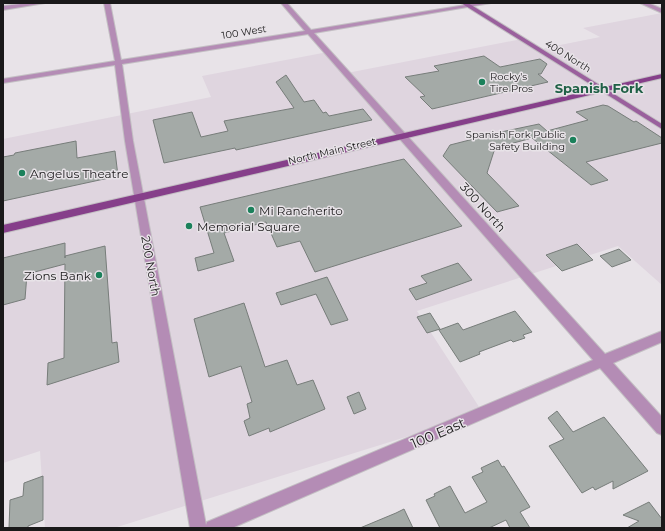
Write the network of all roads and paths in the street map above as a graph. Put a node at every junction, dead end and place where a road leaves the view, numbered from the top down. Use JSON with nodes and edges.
{"nodes":[{"id":1,"x":42,"y":3,"type":"edge"},
{"id":2,"x":107,"y":3,"type":"edge"},
{"id":3,"x":284,"y":3,"type":"edge"},
{"id":4,"x":488,"y":3,"type":"edge"},
{"id":5,"x":643,"y":3,"type":"edge"},
{"id":6,"x":466,"y":5,"type":"edge"},
{"id":7,"x":3,"y":8,"type":"edge"},
{"id":8,"x":662,"y":11,"type":"edge"},
{"id":9,"x":310,"y":32,"type":"junction"},
{"id":10,"x":118,"y":62,"type":"junction"},
{"id":11,"x":662,"y":76,"type":"edge"},
{"id":12,"x":3,"y":81,"type":"edge"},
{"id":13,"x":602,"y":90,"type":"junction"},
{"id":14,"x":662,"y":127,"type":"edge"},
{"id":15,"x":401,"y":135,"type":"junction"},
{"id":16,"x":139,"y":197,"type":"junction"},
{"id":17,"x":3,"y":229,"type":"edge"},
{"id":18,"x":662,"y":336,"type":"edge"},
{"id":19,"x":604,"y":362,"type":"junction"},
{"id":20,"x":662,"y":428,"type":"edge"},
{"id":21,"x":198,"y":528,"type":"edge"},
{"id":22,"x":213,"y":528,"type":"edge"}],
"edges":[{"from":1,"to":7,"type":"street"},
{"from":2,"to":10,"type":"street","name":"200 North"},
{"from":3,"to":9,"type":"street","name":"300 North"},
{"from":4,"to":6,"type":"street","name":"100 West"},
{"from":5,"to":8,"type":"street"},
{"from":6,"to":9,"type":"street","name":"100 West"},
{"from":6,"to":13,"type":"main road","name":"400 North"},
{"from":9,"to":10,"type":"street","name":"100 West"},
{"from":9,"to":15,"type":"street","name":"300 North"},
{"from":10,"to":12,"type":"street","name":"100 West"},
{"from":10,"to":16,"type":"street","name":"200 North"},
{"from":11,"to":13,"type":"main road","name":"North Main Street"},
{"from":13,"to":14,"type":"main road","name":"400 North"},
{"from":13,"to":15,"type":"main road","name":"North Main Street"},
{"from":15,"to":16,"type":"main road","name":"North Main Street"},
{"from":15,"to":19,"type":"street","name":"300 North"},
{"from":16,"to":17,"type":"main road","name":"North Main Street"},
{"from":16,"to":21,"type":"street","name":"200 North"},
{"from":18,"to":19,"type":"street","name":"100 East"},
{"from":19,"to":20,"type":"street","name":"300 North"},
{"from":19,"to":22,"type":"street","name":"100 East"}]}
